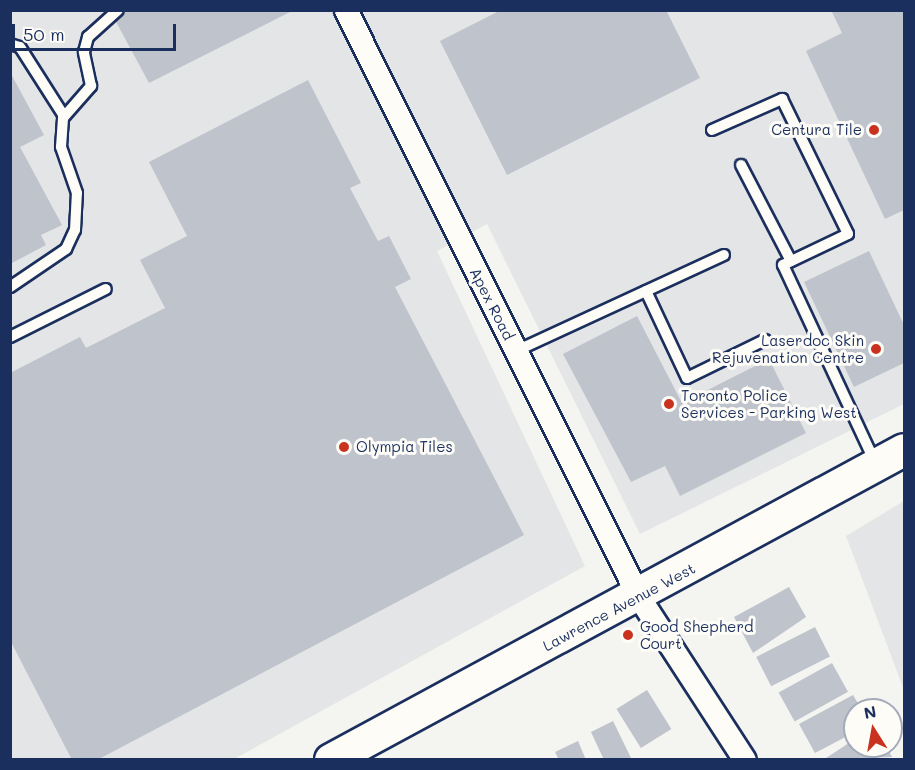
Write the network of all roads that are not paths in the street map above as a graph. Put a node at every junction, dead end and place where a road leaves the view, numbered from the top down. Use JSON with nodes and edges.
{"nodes":[{"id":1,"x":118,"y":10,"type":"edge"},
{"id":2,"x":346,"y":10,"type":"edge"},
{"id":3,"x":10,"y":44,"type":"edge"},
{"id":4,"x":64,"y":116,"type":"junction"},
{"id":5,"x":712,"y":130,"type":"dead end"},
{"id":6,"x":741,"y":165,"type":"dead end"},
{"id":7,"x":724,"y":255,"type":"dead end"},
{"id":8,"x":791,"y":261,"type":"junction"},
{"id":9,"x":10,"y":287,"type":"edge"},
{"id":10,"x":106,"y":289,"type":"dead end"},
{"id":11,"x":646,"y":291,"type":"junction"},
{"id":12,"x":10,"y":337,"type":"edge"},
{"id":13,"x":765,"y":340,"type":"dead end"},
{"id":14,"x":516,"y":351,"type":"junction"},
{"id":15,"x":904,"y":450,"type":"edge"},
{"id":16,"x":876,"y":465,"type":"junction"},
{"id":17,"x":639,"y":597,"type":"junction"},
{"id":18,"x":331,"y":759,"type":"edge"},
{"id":19,"x":745,"y":759,"type":"edge"}],
"edges":[{"from":1,"to":4,"type":"lane"},
{"from":2,"to":14,"type":"street","name":"Apex Road"},
{"from":3,"to":4,"type":"lane"},
{"from":4,"to":9,"type":"lane"},
{"from":5,"to":8,"type":"lane"},
{"from":6,"to":8,"type":"lane"},
{"from":7,"to":11,"type":"lane"},
{"from":8,"to":16,"type":"lane"},
{"from":10,"to":12,"type":"lane"},
{"from":11,"to":13,"type":"lane"},
{"from":11,"to":14,"type":"lane"},
{"from":14,"to":17,"type":"street","name":"Apex Road"},
{"from":15,"to":16,"type":"main road","name":"Lawrence Avenue West"},
{"from":16,"to":17,"type":"main road","name":"Lawrence Avenue West"},
{"from":17,"to":18,"type":"main road","name":"Lawrence Avenue West"},
{"from":17,"to":19,"type":"street"}]}
